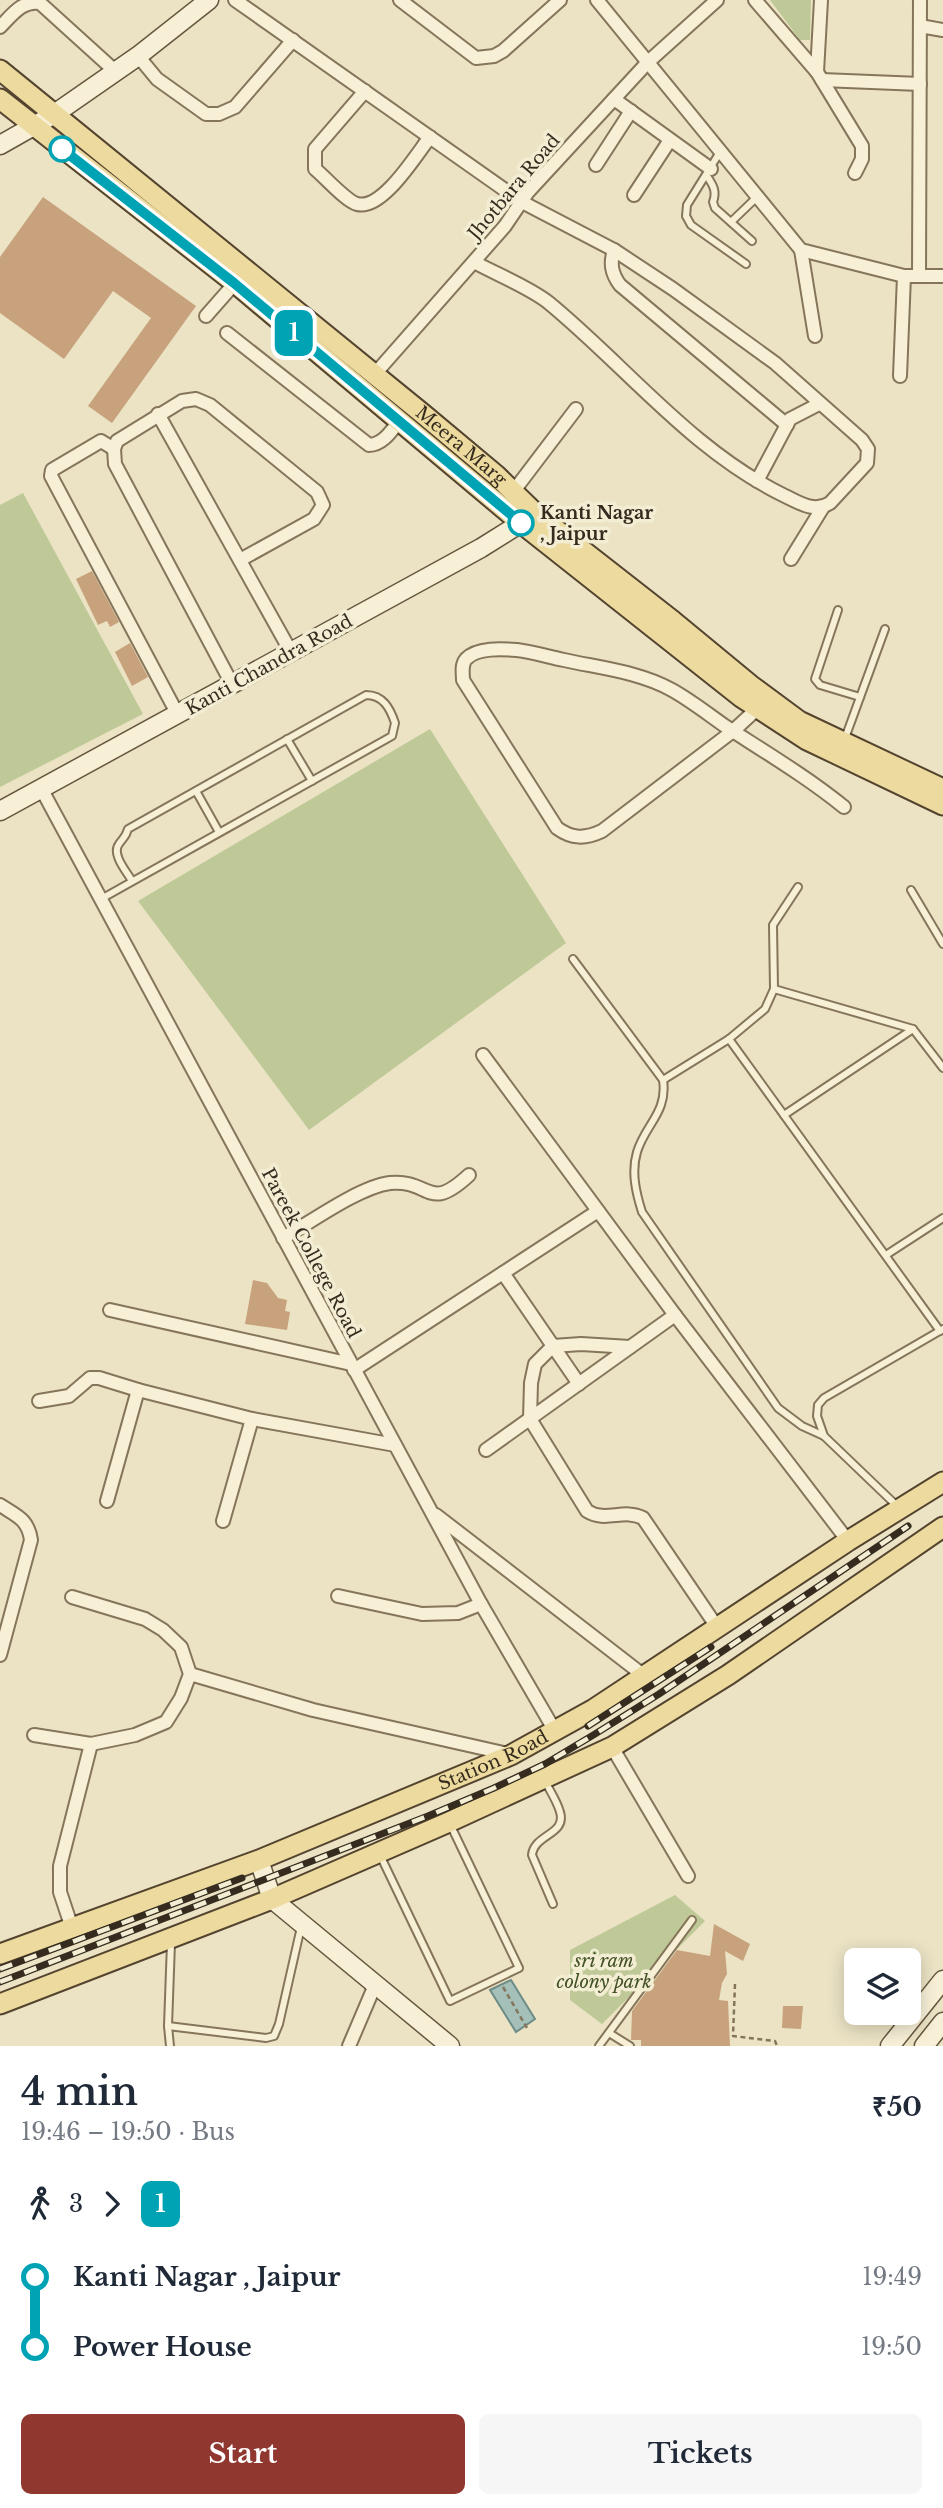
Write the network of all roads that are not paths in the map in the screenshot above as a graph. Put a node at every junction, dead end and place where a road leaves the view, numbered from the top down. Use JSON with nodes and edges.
{"nodes":[{"id":1,"x":209,"y":0,"type":"edge"},
{"id":2,"x":235,"y":0,"type":"edge"},
{"id":3,"x":400,"y":0,"type":"edge"},
{"id":4,"x":560,"y":0,"type":"edge"},
{"id":5,"x":597,"y":0,"type":"edge"},
{"id":6,"x":717,"y":0,"type":"edge"},
{"id":7,"x":755,"y":0,"type":"edge"},
{"id":8,"x":821,"y":0,"type":"edge"},
{"id":9,"x":920,"y":0,"type":"edge"},
{"id":10,"x":920,"y":26,"type":"junction"},
{"id":11,"x":0,"y":27,"type":"edge"},
{"id":12,"x":943,"y":30,"type":"edge"},
{"id":13,"x":293,"y":40,"type":"junction"},
{"id":14,"x":138,"y":56,"type":"junction"},
{"id":15,"x":648,"y":62,"type":"junction"},
{"id":16,"x":0,"y":70,"type":"edge"},
{"id":17,"x":115,"y":72,"type":"junction"},
{"id":18,"x":820,"y":76,"type":"junction"},
{"id":19,"x":920,"y":85,"type":"junction"},
{"id":20,"x":365,"y":91,"type":"junction"},
{"id":21,"x":0,"y":99,"type":"edge"},
{"id":22,"x":614,"y":99,"type":"junction"},
{"id":23,"x":631,"y":111,"type":"junction"},
{"id":24,"x":54,"y":115,"type":"junction"},
{"id":25,"x":33,"y":126,"type":"junction"},
{"id":26,"x":430,"y":137,"type":"junction"},
{"id":27,"x":670,"y":139,"type":"junction"},
{"id":28,"x":0,"y":145,"type":"edge"},
{"id":29,"x":720,"y":152,"type":"junction"},
{"id":30,"x":596,"y":165,"type":"dead end"},
{"id":31,"x":709,"y":172,"type":"junction"},
{"id":32,"x":855,"y":173,"type":"dead end"},
{"id":33,"x":634,"y":195,"type":"dead end"},
{"id":34,"x":757,"y":197,"type":"junction"},
{"id":35,"x":522,"y":202,"type":"junction"},
{"id":36,"x":731,"y":222,"type":"junction"},
{"id":37,"x":752,"y":241,"type":"dead end"},
{"id":38,"x":614,"y":250,"type":"junction"},
{"id":39,"x":801,"y":250,"type":"junction"},
{"id":40,"x":474,"y":262,"type":"junction"},
{"id":41,"x":746,"y":264,"type":"dead end"},
{"id":42,"x":904,"y":275,"type":"junction"},
{"id":43,"x":919,"y":276,"type":"junction"},
{"id":44,"x":943,"y":276,"type":"edge"},
{"id":45,"x":234,"y":283,"type":"junction"},
{"id":46,"x":206,"y":316,"type":"dead end"},
{"id":47,"x":227,"y":333,"type":"dead end"},
{"id":48,"x":815,"y":336,"type":"dead end"},
{"id":49,"x":374,"y":375,"type":"junction"},
{"id":50,"x":900,"y":376,"type":"dead end"},
{"id":51,"x":820,"y":404,"type":"junction"},
{"id":52,"x":576,"y":409,"type":"dead end"},
{"id":53,"x":158,"y":414,"type":"junction"},
{"id":54,"x":400,"y":421,"type":"junction"},
{"id":55,"x":787,"y":425,"type":"junction"},
{"id":56,"x":114,"y":449,"type":"junction"},
{"id":57,"x":757,"y":481,"type":"junction"},
{"id":58,"x":513,"y":492,"type":"junction"},
{"id":59,"x":823,"y":507,"type":"junction"},
{"id":60,"x":528,"y":519,"type":"junction"},
{"id":61,"x":240,"y":559,"type":"junction"},
{"id":62,"x":791,"y":559,"type":"dead end"},
{"id":63,"x":838,"y":610,"type":"dead end"},
{"id":64,"x":885,"y":629,"type":"dead end"},
{"id":65,"x":291,"y":652,"type":"junction"},
{"id":66,"x":232,"y":684,"type":"junction"},
{"id":67,"x":860,"y":697,"type":"junction"},
{"id":68,"x":758,"y":708,"type":"junction"},
{"id":69,"x":178,"y":715,"type":"junction"},
{"id":70,"x":733,"y":731,"type":"junction"},
{"id":71,"x":287,"y":739,"type":"junction"},
{"id":72,"x":844,"y":742,"type":"junction"},
{"id":73,"x":312,"y":781,"type":"junction"},
{"id":74,"x":943,"y":789,"type":"edge"},
{"id":75,"x":42,"y":790,"type":"junction"},
{"id":76,"x":196,"y":791,"type":"junction"},
{"id":77,"x":943,"y":805,"type":"edge"},
{"id":78,"x":844,"y":807,"type":"dead end"},
{"id":79,"x":0,"y":811,"type":"edge"},
{"id":80,"x":219,"y":832,"type":"junction"},
{"id":81,"x":132,"y":881,"type":"junction"},
{"id":82,"x":798,"y":887,"type":"dead end"},
{"id":83,"x":911,"y":890,"type":"dead end"},
{"id":84,"x":101,"y":899,"type":"junction"},
{"id":85,"x":943,"y":944,"type":"edge"},
{"id":86,"x":573,"y":959,"type":"dead end"},
{"id":87,"x":774,"y":989,"type":"junction"},
{"id":88,"x":913,"y":1029,"type":"junction"},
{"id":89,"x":729,"y":1040,"type":"junction"},
{"id":90,"x":483,"y":1055,"type":"dead end"},
{"id":91,"x":943,"y":1068,"type":"edge"},
{"id":92,"x":663,"y":1080,"type":"junction"},
{"id":93,"x":784,"y":1115,"type":"junction"},
{"id":94,"x":469,"y":1175,"type":"dead end"},
{"id":95,"x":598,"y":1211,"type":"junction"},
{"id":96,"x":943,"y":1218,"type":"edge"},
{"id":97,"x":283,"y":1238,"type":"junction"},
{"id":98,"x":886,"y":1255,"type":"junction"},
{"id":99,"x":503,"y":1273,"type":"junction"},
{"id":100,"x":110,"y":1310,"type":"dead end"},
{"id":101,"x":675,"y":1315,"type":"junction"},
{"id":102,"x":942,"y":1330,"type":"edge"},
{"id":103,"x":553,"y":1346,"type":"junction"},
{"id":104,"x":630,"y":1347,"type":"junction"},
{"id":105,"x":353,"y":1367,"type":"junction"},
{"id":106,"x":579,"y":1384,"type":"junction"},
{"id":107,"x":138,"y":1390,"type":"junction"},
{"id":108,"x":39,"y":1401,"type":"dead end"},
{"id":109,"x":252,"y":1419,"type":"junction"},
{"id":110,"x":530,"y":1419,"type":"junction"},
{"id":111,"x":824,"y":1436,"type":"junction"},
{"id":112,"x":395,"y":1446,"type":"junction"},
{"id":113,"x":486,"y":1450,"type":"dead end"},
{"id":114,"x":943,"y":1482,"type":"edge"},
{"id":115,"x":107,"y":1502,"type":"dead end"},
{"id":116,"x":0,"y":1504,"type":"edge"},
{"id":117,"x":901,"y":1509,"type":"junction"},
{"id":118,"x":431,"y":1512,"type":"junction"},
{"id":119,"x":223,"y":1521,"type":"dead end"},
{"id":120,"x":943,"y":1527,"type":"edge"},
{"id":121,"x":848,"y":1541,"type":"junction"},
{"id":122,"x":338,"y":1596,"type":"dead end"},
{"id":123,"x":72,"y":1597,"type":"dead end"},
{"id":124,"x":481,"y":1604,"type":"junction"},
{"id":125,"x":717,"y":1627,"type":"junction"},
{"id":126,"x":0,"y":1655,"type":"edge"},
{"id":127,"x":190,"y":1674,"type":"junction"},
{"id":128,"x":643,"y":1675,"type":"junction"},
{"id":129,"x":555,"y":1731,"type":"junction"},
{"id":130,"x":34,"y":1735,"type":"dead end"},
{"id":131,"x":91,"y":1744,"type":"junction"},
{"id":132,"x":612,"y":1747,"type":"junction"},
{"id":133,"x":510,"y":1755,"type":"junction"},
{"id":134,"x":544,"y":1779,"type":"junction"},
{"id":135,"x":449,"y":1822,"type":"junction"},
{"id":136,"x":378,"y":1852,"type":"junction"},
{"id":137,"x":259,"y":1860,"type":"junction"},
{"id":138,"x":688,"y":1876,"type":"dead end"},
{"id":139,"x":272,"y":1899,"type":"junction"},
{"id":140,"x":553,"y":1904,"type":"dead end"},
{"id":141,"x":692,"y":1920,"type":"dead end"},
{"id":142,"x":302,"y":1923,"type":"junction"},
{"id":143,"x":72,"y":1928,"type":"junction"},
{"id":144,"x":172,"y":1938,"type":"junction"},
{"id":145,"x":0,"y":1954,"type":"edge"},
{"id":146,"x":943,"y":1980,"type":"edge"},
{"id":147,"x":375,"y":1985,"type":"junction"},
{"id":148,"x":0,"y":2004,"type":"edge"},
{"id":149,"x":168,"y":2026,"type":"junction"},
{"id":150,"x":609,"y":2033,"type":"junction"},
{"id":151,"x":170,"y":2046,"type":"edge"},
{"id":152,"x":349,"y":2046,"type":"edge"},
{"id":153,"x":450,"y":2046,"type":"edge"},
{"id":154,"x":599,"y":2046,"type":"edge"},
{"id":155,"x":630,"y":2046,"type":"edge"},
{"id":156,"x":890,"y":2046,"type":"edge"}],
"edges":[{"from":1,"to":14,"type":"street"},
{"from":2,"to":13,"type":"street"},
{"from":3,"to":4,"type":"street"},
{"from":5,"to":15,"type":"street"},
{"from":6,"to":15,"type":"street","name":"Jhotbara Road"},
{"from":7,"to":18,"type":"street"},
{"from":8,"to":18,"type":"street"},
{"from":9,"to":10,"type":"street"},
{"from":10,"to":12,"type":"street"},
{"from":10,"to":19,"type":"street"},
{"from":11,"to":17,"type":"street"},
{"from":13,"to":14,"type":"street"},
{"from":13,"to":20,"type":"street"},
{"from":14,"to":17,"type":"street"},
{"from":15,"to":22,"type":"street","name":"Jhotbara Road"},
{"from":15,"to":29,"type":"street"},
{"from":16,"to":24,"type":"main road","name":"Meera Marg"},
{"from":17,"to":24,"type":"street"},
{"from":18,"to":19,"type":"street"},
{"from":18,"to":32,"type":"street"},
{"from":19,"to":43,"type":"street"},
{"from":20,"to":26,"type":"street"},
{"from":20,"to":26,"type":"street"},
{"from":21,"to":25,"type":"main road","name":"Meera Marg"},
{"from":22,"to":23,"type":"street"},
{"from":22,"to":35,"type":"street","name":"Jhotbara Road"},
{"from":23,"to":27,"type":"street"},
{"from":23,"to":30,"type":"street"},
{"from":24,"to":25,"type":"street"},
{"from":24,"to":49,"type":"main road","name":"Meera Marg"},
{"from":25,"to":28,"type":"street"},
{"from":25,"to":45,"type":"main road","name":"Meera Marg"},
{"from":26,"to":35,"type":"street"},
{"from":27,"to":31,"type":"street"},
{"from":27,"to":33,"type":"street"},
{"from":29,"to":31,"type":"lane"},
{"from":29,"to":34,"type":"street"},
{"from":31,"to":36,"type":"lane"},
{"from":31,"to":41,"type":"lane"},
{"from":34,"to":36,"type":"lane"},
{"from":34,"to":39,"type":"street"},
{"from":35,"to":38,"type":"street"},
{"from":35,"to":40,"type":"street","name":"Jhotbara Road"},
{"from":36,"to":37,"type":"lane"},
{"from":38,"to":51,"type":"street"},
{"from":38,"to":55,"type":"street"},
{"from":39,"to":42,"type":"street"},
{"from":39,"to":48,"type":"street"},
{"from":40,"to":49,"type":"street","name":"Jhotbara Road"},
{"from":40,"to":57,"type":"street"},
{"from":42,"to":43,"type":"street"},
{"from":42,"to":50,"type":"street"},
{"from":43,"to":44,"type":"street"},
{"from":45,"to":46,"type":"street"},
{"from":45,"to":54,"type":"main road","name":"Meera Marg"},
{"from":47,"to":54,"type":"street"},
{"from":49,"to":58,"type":"main road","name":"Meera Marg"},
{"from":51,"to":55,"type":"street"},
{"from":51,"to":59,"type":"street"},
{"from":52,"to":58,"type":"street"},
{"from":53,"to":56,"type":"street"},
{"from":53,"to":61,"type":"street"},
{"from":53,"to":61,"type":"street"},
{"from":54,"to":60,"type":"main road","name":"Meera Marg"},
{"from":55,"to":57,"type":"street"},
{"from":56,"to":66,"type":"street"},
{"from":56,"to":69,"type":"street"},
{"from":57,"to":59,"type":"street"},
{"from":58,"to":60,"type":"main road","name":"Meera Marg"},
{"from":59,"to":62,"type":"street"},
{"from":60,"to":65,"type":"street","name":"Kanti Chandra Road"},
{"from":60,"to":68,"type":"main road","name":"Meera Marg"},
{"from":60,"to":72,"type":"main road","name":"Meera Marg"},
{"from":61,"to":65,"type":"street"},
{"from":63,"to":67,"type":"lane"},
{"from":64,"to":67,"type":"lane"},
{"from":65,"to":66,"type":"street","name":"Kanti Chandra Road"},
{"from":66,"to":69,"type":"street","name":"Kanti Chandra Road"},
{"from":67,"to":72,"type":"lane"},
{"from":68,"to":70,"type":"street"},
{"from":68,"to":77,"type":"main road","name":"Meera Marg"},
{"from":69,"to":75,"type":"street","name":"Kanti Chandra Road"},
{"from":70,"to":70,"type":"street"},
{"from":70,"to":78,"type":"street"},
{"from":71,"to":73,"type":"lane"},
{"from":71,"to":73,"type":"lane"},
{"from":71,"to":76,"type":"lane"},
{"from":72,"to":74,"type":"main road","name":"Meera Marg"},
{"from":73,"to":80,"type":"lane"},
{"from":75,"to":79,"type":"street","name":"Kanti Chandra Road"},
{"from":75,"to":84,"type":"street","name":"Pareek College Road"},
{"from":76,"to":80,"type":"lane"},
{"from":76,"to":81,"type":"lane"},
{"from":80,"to":81,"type":"lane"},
{"from":81,"to":84,"type":"lane"},
{"from":82,"to":87,"type":"lane"},
{"from":83,"to":85,"type":"lane"},
{"from":84,"to":97,"type":"street","name":"Pareek College Road"},
{"from":86,"to":92,"type":"lane"},
{"from":87,"to":88,"type":"lane"},
{"from":87,"to":89,"type":"lane"},
{"from":88,"to":91,"type":"lane"},
{"from":88,"to":93,"type":"lane"},
{"from":89,"to":92,"type":"lane"},
{"from":89,"to":93,"type":"lane"},
{"from":90,"to":95,"type":"street"},
{"from":92,"to":111,"type":"lane"},
{"from":93,"to":98,"type":"lane"},
{"from":94,"to":97,"type":"street"},
{"from":95,"to":99,"type":"street"},
{"from":95,"to":101,"type":"street"},
{"from":96,"to":98,"type":"lane"},
{"from":97,"to":105,"type":"street","name":"Pareek College Road"},
{"from":98,"to":102,"type":"lane"},
{"from":99,"to":103,"type":"street"},
{"from":99,"to":105,"type":"street"},
{"from":100,"to":105,"type":"street"},
{"from":101,"to":104,"type":"street"},
{"from":101,"to":121,"type":"street"},
{"from":102,"to":111,"type":"lane"},
{"from":103,"to":104,"type":"street"},
{"from":103,"to":106,"type":"street"},
{"from":103,"to":110,"type":"street"},
{"from":104,"to":106,"type":"street"},
{"from":105,"to":112,"type":"street","name":"Pareek College Road"},
{"from":106,"to":110,"type":"street"},
{"from":107,"to":108,"type":"street"},
{"from":107,"to":109,"type":"street"},
{"from":107,"to":115,"type":"street"},
{"from":109,"to":112,"type":"street"},
{"from":109,"to":119,"type":"street"},
{"from":110,"to":113,"type":"street"},
{"from":110,"to":125,"type":"street"},
{"from":111,"to":117,"type":"lane"},
{"from":112,"to":118,"type":"street","name":"Pareek College Road"},
{"from":114,"to":117,"type":"main road","name":"Station Road"},
{"from":116,"to":126,"type":"street"},
{"from":117,"to":121,"type":"main road","name":"Station Road"},
{"from":118,"to":124,"type":"street","name":"Pareek College Road"},
{"from":118,"to":128,"type":"street"},
{"from":120,"to":132,"type":"main road"},
{"from":121,"to":125,"type":"main road","name":"Station Road"},
{"from":122,"to":124,"type":"street"},
{"from":123,"to":127,"type":"street"},
{"from":124,"to":129,"type":"street","name":"Pareek College Road"},
{"from":125,"to":128,"type":"main road","name":"Station Road"},
{"from":127,"to":131,"type":"street"},
{"from":127,"to":133,"type":"street"},
{"from":128,"to":129,"type":"main road","name":"Station Road"},
{"from":129,"to":133,"type":"main road","name":"Station Road"},
{"from":130,"to":131,"type":"street"},
{"from":131,"to":143,"type":"street"},
{"from":132,"to":134,"type":"main road"},
{"from":132,"to":138,"type":"street"},
{"from":133,"to":137,"type":"main road","name":"Station Road"},
{"from":134,"to":135,"type":"main road"},
{"from":134,"to":140,"type":"lane"},
{"from":135,"to":136,"type":"main road"},
{"from":135,"to":136,"type":"lane"},
{"from":136,"to":139,"type":"main road"},
{"from":137,"to":139,"type":"street"},
{"from":137,"to":143,"type":"main road","name":"Station Road"},
{"from":139,"to":142,"type":"street"},
{"from":139,"to":144,"type":"main road"},
{"from":141,"to":150,"type":"lane"},
{"from":142,"to":147,"type":"street"},
{"from":142,"to":149,"type":"lane"},
{"from":143,"to":145,"type":"main road","name":"Station Road"},
{"from":144,"to":148,"type":"main road"},
{"from":144,"to":149,"type":"lane"},
{"from":146,"to":156,"type":"street"},
{"from":147,"to":152,"type":"street"},
{"from":147,"to":153,"type":"street"},
{"from":149,"to":151,"type":"lane"},
{"from":150,"to":154,"type":"lane"},
{"from":150,"to":155,"type":"lane"}]}
